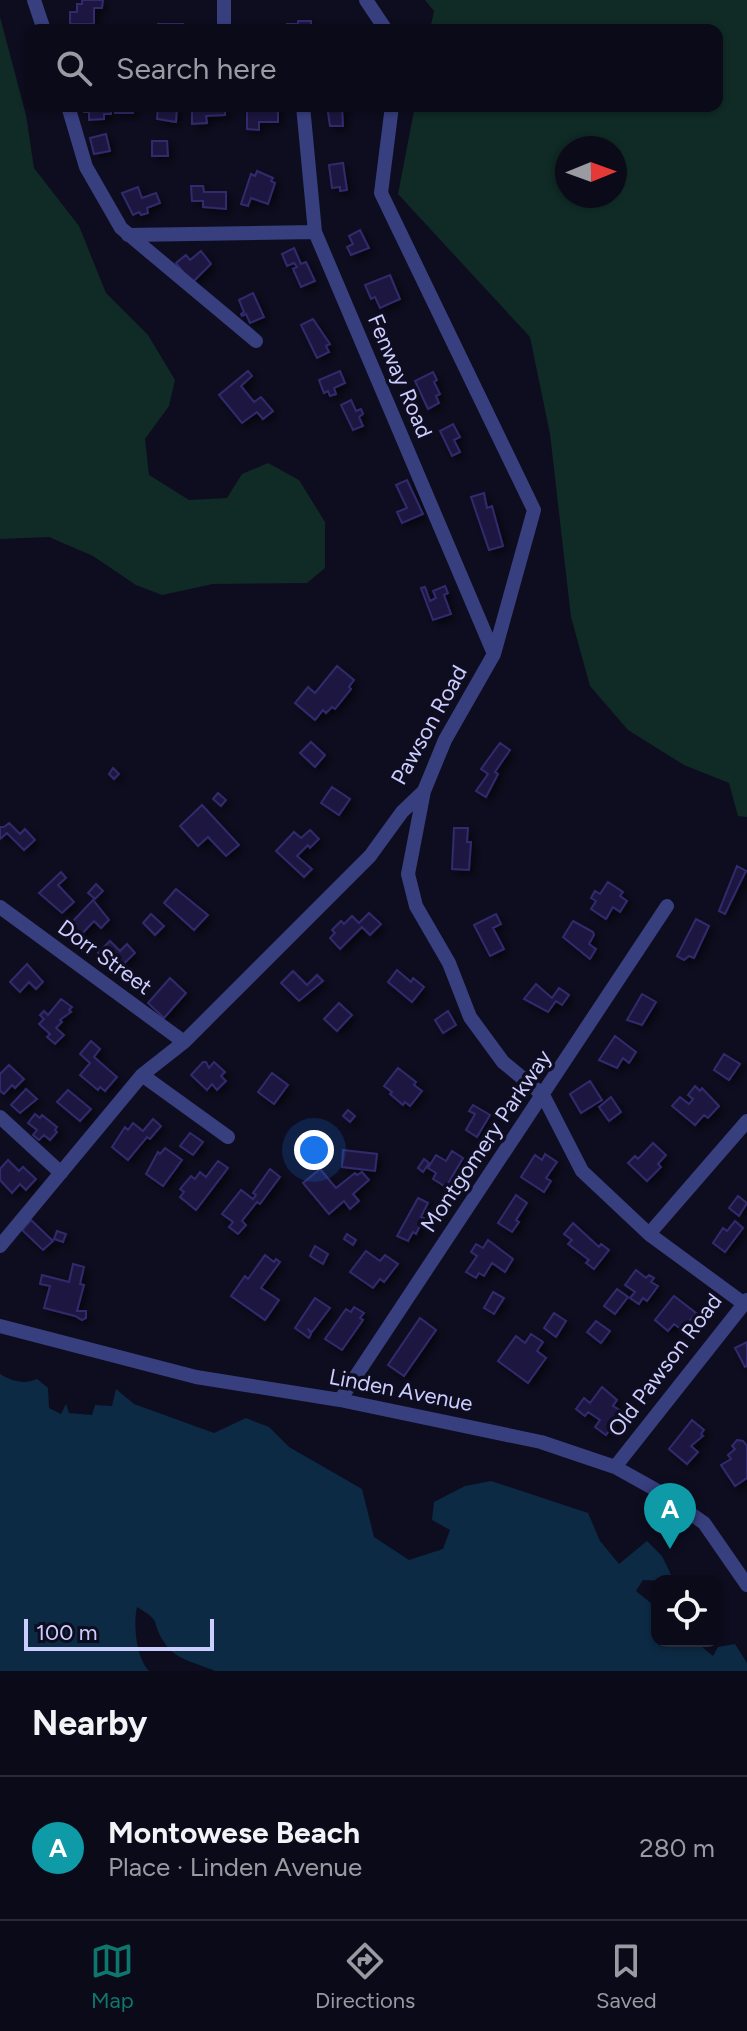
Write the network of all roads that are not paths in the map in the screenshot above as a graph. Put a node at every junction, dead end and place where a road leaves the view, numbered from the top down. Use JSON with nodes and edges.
{"nodes":[{"id":1,"x":34,"y":0,"type":"edge"},
{"id":2,"x":224,"y":0,"type":"edge"},
{"id":3,"x":366,"y":0,"type":"edge"},
{"id":4,"x":42,"y":24,"type":"edge"},
{"id":5,"x":224,"y":24,"type":"edge"},
{"id":6,"x":382,"y":24,"type":"edge"},
{"id":7,"x":70,"y":112,"type":"edge"},
{"id":8,"x":304,"y":112,"type":"edge"},
{"id":9,"x":391,"y":112,"type":"edge"},
{"id":10,"x":315,"y":232,"type":"junction"},
{"id":11,"x":128,"y":235,"type":"junction"},
{"id":12,"x":256,"y":341,"type":"dead end"},
{"id":13,"x":494,"y":654,"type":"junction"},
{"id":14,"x":424,"y":791,"type":"junction"},
{"id":15,"x":667,"y":906,"type":"dead end"},
{"id":16,"x":0,"y":908,"type":"edge"},
{"id":17,"x":184,"y":1042,"type":"junction"},
{"id":18,"x":142,"y":1075,"type":"junction"},
{"id":19,"x":543,"y":1095,"type":"junction"},
{"id":20,"x":0,"y":1117,"type":"edge"},
{"id":21,"x":747,"y":1121,"type":"edge"},
{"id":22,"x":228,"y":1137,"type":"dead end"},
{"id":23,"x":61,"y":1173,"type":"junction"},
{"id":24,"x":649,"y":1234,"type":"junction"},
{"id":25,"x":0,"y":1246,"type":"edge"},
{"id":26,"x":745,"y":1301,"type":"edge"},
{"id":27,"x":0,"y":1326,"type":"edge"},
{"id":28,"x":340,"y":1400,"type":"junction"},
{"id":29,"x":615,"y":1467,"type":"junction"},
{"id":30,"x":747,"y":1585,"type":"edge"}],
"edges":[{"from":1,"to":4,"type":"street"},
{"from":2,"to":5,"type":"street"},
{"from":3,"to":6,"type":"street"},
{"from":7,"to":11,"type":"street"},
{"from":8,"to":10,"type":"street","name":"Fenway Road"},
{"from":9,"to":13,"type":"street","name":"Pawson Road"},
{"from":10,"to":11,"type":"street"},
{"from":10,"to":13,"type":"street","name":"Fenway Road"},
{"from":11,"to":12,"type":"street"},
{"from":13,"to":14,"type":"street","name":"Pawson Road"},
{"from":14,"to":17,"type":"street","name":"Pawson Road"},
{"from":14,"to":19,"type":"street","name":"Old Pawson Road"},
{"from":15,"to":19,"type":"street","name":"Montgomery Parkway"},
{"from":16,"to":17,"type":"street","name":"Dorr Street"},
{"from":17,"to":18,"type":"street","name":"Pawson Road"},
{"from":18,"to":22,"type":"street"},
{"from":18,"to":23,"type":"street","name":"Pawson Road"},
{"from":19,"to":24,"type":"street","name":"Old Pawson Road"},
{"from":19,"to":28,"type":"street","name":"Montgomery Parkway"},
{"from":20,"to":23,"type":"street"},
{"from":21,"to":24,"type":"street"},
{"from":23,"to":25,"type":"street","name":"Pawson Road"},
{"from":24,"to":26,"type":"street","name":"Old Pawson Road"},
{"from":26,"to":29,"type":"street","name":"Old Pawson Road"},
{"from":27,"to":28,"type":"street","name":"Linden Avenue"},
{"from":28,"to":29,"type":"street","name":"Linden Avenue"},
{"from":29,"to":30,"type":"street","name":"Linden Avenue"}]}
